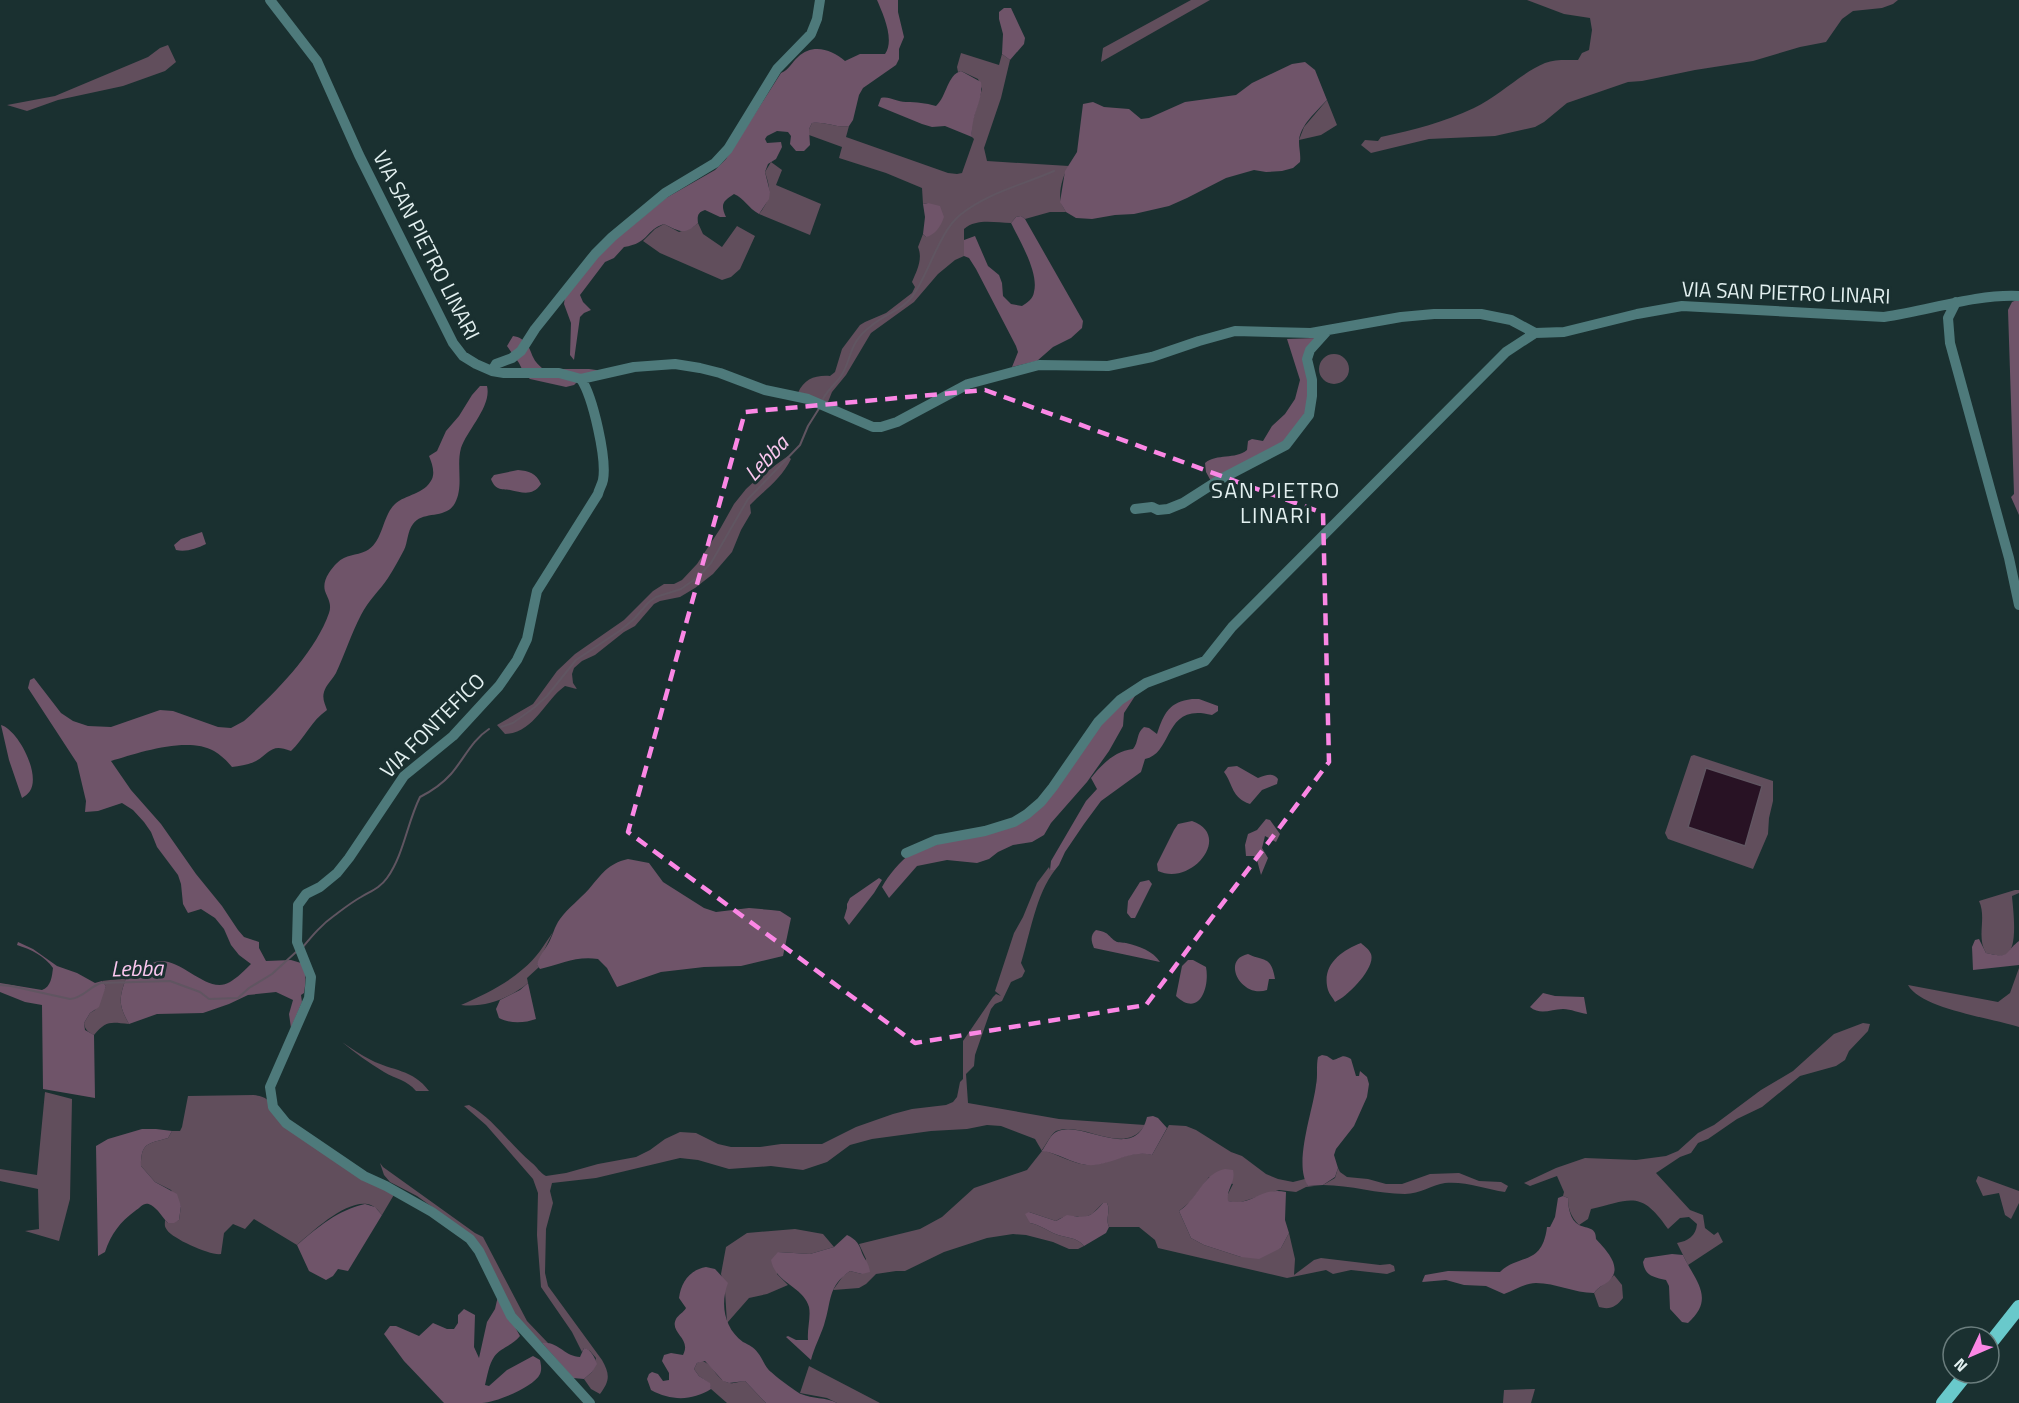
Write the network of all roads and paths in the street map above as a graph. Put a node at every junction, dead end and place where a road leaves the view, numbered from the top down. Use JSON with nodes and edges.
{"nodes":[{"id":1,"x":270,"y":0,"type":"edge"},
{"id":2,"x":820,"y":0,"type":"edge"},
{"id":3,"x":2019,"y":296,"type":"edge"},
{"id":4,"x":1956,"y":302,"type":"junction"},
{"id":5,"x":1329,"y":330,"type":"junction"},
{"id":6,"x":1535,"y":333,"type":"junction"},
{"id":7,"x":492,"y":371,"type":"junction"},
{"id":8,"x":581,"y":379,"type":"junction"},
{"id":9,"x":1135,"y":509,"type":"dead end"},
{"id":10,"x":2019,"y":605,"type":"edge"},
{"id":11,"x":906,"y":854,"type":"dead end"},
{"id":12,"x":2019,"y":1307,"type":"edge"},
{"id":13,"x":2001,"y":1330,"type":"edge"},
{"id":14,"x":1957,"y":1385,"type":"edge"},
{"id":15,"x":590,"y":1403,"type":"edge"},
{"id":16,"x":1943,"y":1403,"type":"edge"}],
"edges":[{"from":1,"to":7,"type":"street","name":"VIA SAN PIETRO LINARI"},
{"from":2,"to":7,"type":"street"},
{"from":3,"to":4,"type":"street","name":"VIA SAN PIETRO LINARI"},
{"from":4,"to":6,"type":"street","name":"VIA SAN PIETRO LINARI"},
{"from":4,"to":10,"type":"street"},
{"from":5,"to":6,"type":"street","name":"VIA SAN PIETRO LINARI"},
{"from":5,"to":8,"type":"street","name":"VIA SAN PIETRO LINARI"},
{"from":5,"to":9,"type":"street"},
{"from":6,"to":11,"type":"street"},
{"from":7,"to":8,"type":"street","name":"VIA SAN PIETRO LINARI"},
{"from":8,"to":15,"type":"street","name":"VIA FONTEFICO"},
{"from":12,"to":13,"type":"main road"},
{"from":14,"to":16,"type":"main road"}]}
